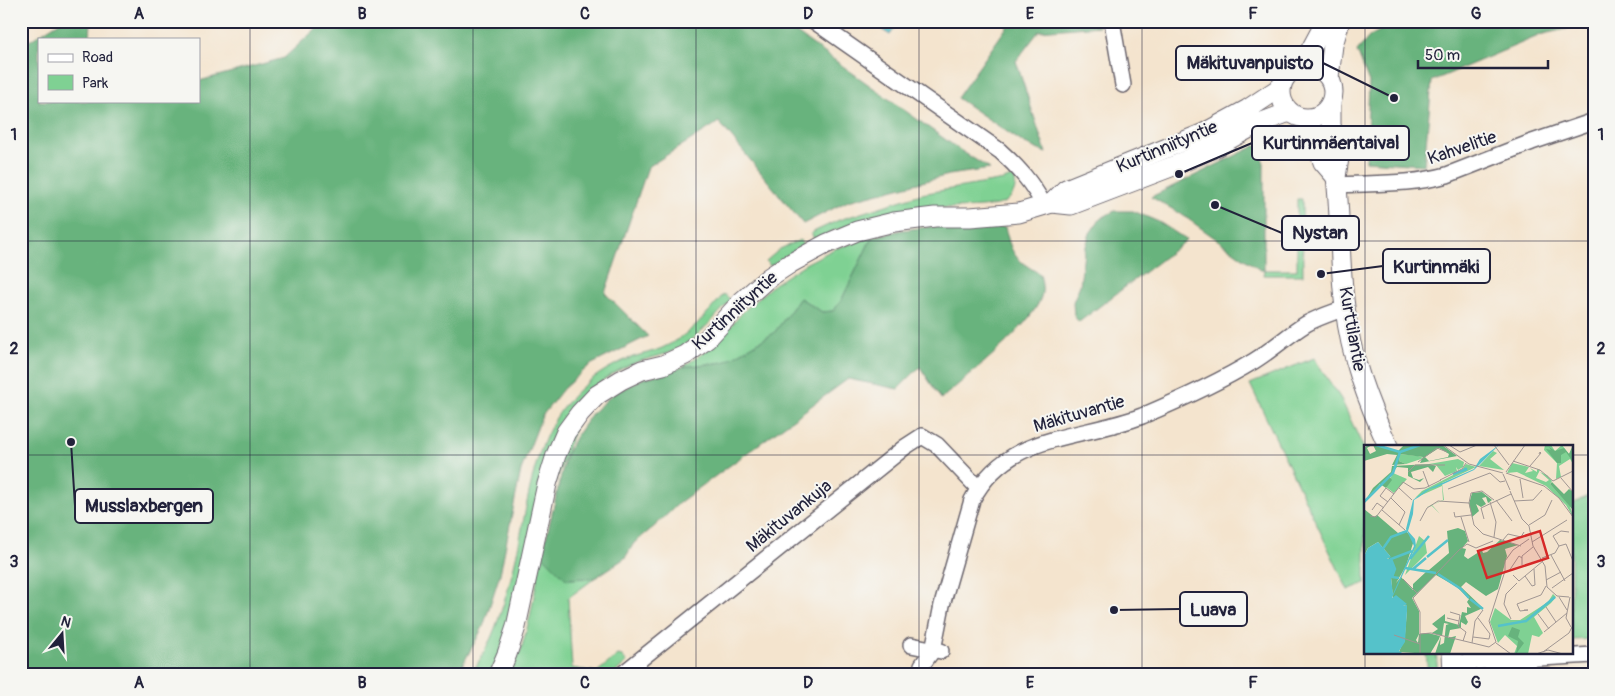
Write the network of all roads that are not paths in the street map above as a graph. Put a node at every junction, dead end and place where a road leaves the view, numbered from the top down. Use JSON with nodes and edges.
{"nodes":[{"id":1,"x":814,"y":21,"type":"edge"},
{"id":2,"x":1112,"y":21,"type":"edge"},
{"id":3,"x":1326,"y":21,"type":"edge"},
{"id":4,"x":1340,"y":21,"type":"edge"},
{"id":5,"x":1302,"y":66,"type":"junction"},
{"id":6,"x":1329,"y":77,"type":"junction"},
{"id":7,"x":1123,"y":85,"type":"dead end"},
{"id":8,"x":1281,"y":88,"type":"junction"},
{"id":9,"x":1330,"y":104,"type":"junction"},
{"id":10,"x":1289,"y":112,"type":"junction"},
{"id":11,"x":1308,"y":119,"type":"junction"},
{"id":12,"x":1594,"y":121,"type":"edge"},
{"id":13,"x":1336,"y":181,"type":"junction"},
{"id":14,"x":1048,"y":204,"type":"junction"},
{"id":15,"x":1345,"y":308,"type":"junction"},
{"id":16,"x":1388,"y":445,"type":"edge"},
{"id":17,"x":978,"y":488,"type":"junction"},
{"id":18,"x":911,"y":645,"type":"dead end"},
{"id":19,"x":938,"y":650,"type":"junction"},
{"id":20,"x":1594,"y":654,"type":"edge"},
{"id":21,"x":1452,"y":663,"type":"edge"},
{"id":22,"x":922,"y":666,"type":"dead end"},
{"id":23,"x":498,"y":675,"type":"edge"},
{"id":24,"x":621,"y":675,"type":"edge"}],
"edges":[{"from":1,"to":14,"type":"street"},
{"from":2,"to":7,"type":"street"},
{"from":3,"to":5,"type":"street"},
{"from":4,"to":6,"type":"street"},
{"from":5,"to":6,"type":"street"},
{"from":5,"to":8,"type":"street"},
{"from":6,"to":9,"type":"street"},
{"from":8,"to":10,"type":"street"},
{"from":8,"to":14,"type":"street","name":"Kurtinniityntie"},
{"from":9,"to":11,"type":"street"},
{"from":9,"to":13,"type":"street","name":"Kurttilantie"},
{"from":10,"to":11,"type":"street"},
{"from":10,"to":14,"type":"street","name":"Kurtinniityntie"},
{"from":11,"to":13,"type":"street"},
{"from":12,"to":13,"type":"street","name":"Kahvelitie"},
{"from":13,"to":15,"type":"street","name":"Kurttilantie"},
{"from":14,"to":23,"type":"street","name":"Kurtinniityntie"},
{"from":15,"to":16,"type":"street","name":"Kurttilantie"},
{"from":15,"to":17,"type":"street","name":"Mäkituvantie"},
{"from":17,"to":19,"type":"street","name":"Mäkituvantie"},
{"from":17,"to":24,"type":"street","name":"Mäkituvankuja"},
{"from":18,"to":19,"type":"street"},
{"from":19,"to":22,"type":"street","name":"Mäkituvantie"},
{"from":20,"to":21,"type":"street"}]}
